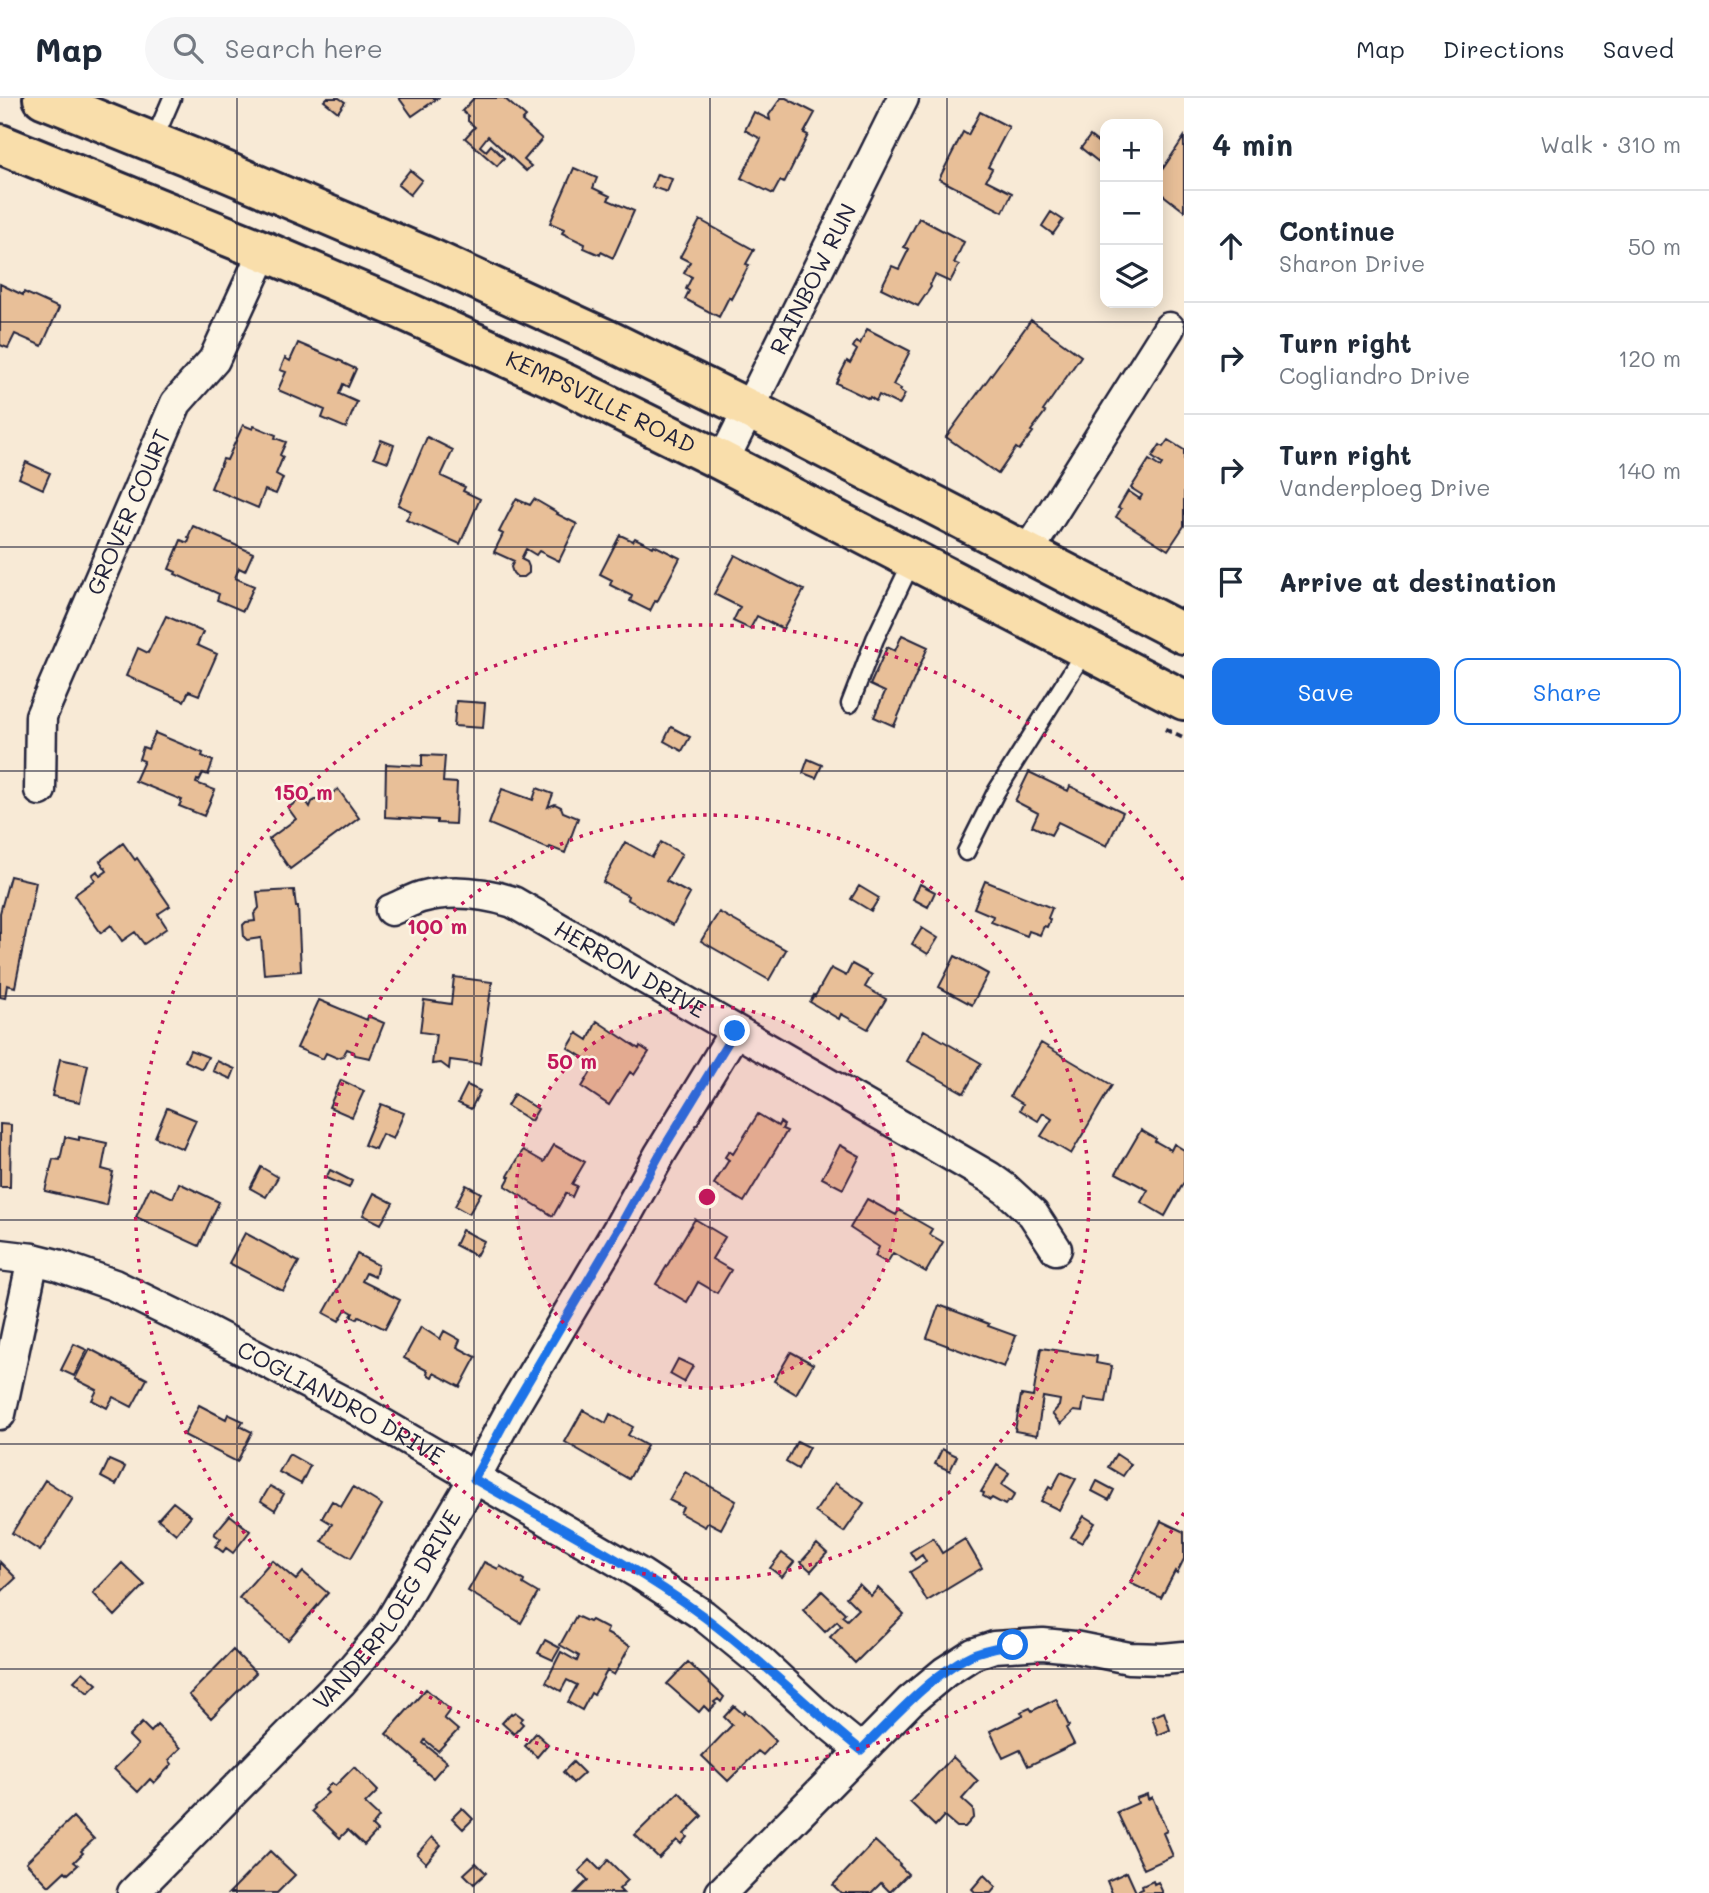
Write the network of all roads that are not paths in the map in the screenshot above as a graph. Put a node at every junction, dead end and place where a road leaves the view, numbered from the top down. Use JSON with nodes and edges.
{"nodes":[{"id":1,"x":43,"y":98,"type":"edge"},
{"id":2,"x":172,"y":98,"type":"edge"},
{"id":3,"x":904,"y":98,"type":"edge"},
{"id":4,"x":153,"y":142,"type":"junction"},
{"id":5,"x":0,"y":144,"type":"edge"},
{"id":6,"x":264,"y":251,"type":"junction"},
{"id":7,"x":1169,"y":328,"type":"dead end"},
{"id":8,"x":749,"y":409,"type":"junction"},
{"id":9,"x":723,"y":461,"type":"junction"},
{"id":10,"x":1027,"y":553,"type":"junction"},
{"id":11,"x":913,"y":559,"type":"junction"},
{"id":12,"x":1184,"y":634,"type":"edge"},
{"id":13,"x":1086,"y":649,"type":"junction"},
{"id":14,"x":850,"y":704,"type":"dead end"},
{"id":15,"x":1173,"y":714,"type":"edge"},
{"id":16,"x":40,"y":790,"type":"dead end"},
{"id":17,"x":967,"y":852,"type":"dead end"},
{"id":18,"x":391,"y":910,"type":"dead end"},
{"id":19,"x":735,"y":1031,"type":"junction"},
{"id":20,"x":1056,"y":1249,"type":"dead end"},
{"id":21,"x":0,"y":1255,"type":"edge"},
{"id":22,"x":33,"y":1259,"type":"junction"},
{"id":23,"x":0,"y":1414,"type":"edge"},
{"id":24,"x":474,"y":1479,"type":"junction"},
{"id":25,"x":1184,"y":1657,"type":"edge"},
{"id":26,"x":861,"y":1750,"type":"junction"},
{"id":27,"x":133,"y":1893,"type":"edge"},
{"id":28,"x":721,"y":1893,"type":"edge"}],
"edges":[{"from":1,"to":4,"type":"main road"},
{"from":2,"to":4,"type":"lane"},
{"from":3,"to":8,"type":"street","name":"RAINBOW RUN"},
{"from":4,"to":8,"type":"main road"},
{"from":5,"to":6,"type":"main road","name":"KEMPSVILLE ROAD"},
{"from":6,"to":9,"type":"main road","name":"KEMPSVILLE ROAD"},
{"from":6,"to":16,"type":"street","name":"GROVER COURT"},
{"from":7,"to":10,"type":"street"},
{"from":8,"to":9,"type":"street","name":"RAINBOW RUN"},
{"from":8,"to":10,"type":"main road"},
{"from":9,"to":11,"type":"main road","name":"KEMPSVILLE ROAD"},
{"from":10,"to":12,"type":"main road"},
{"from":11,"to":13,"type":"main road","name":"KEMPSVILLE ROAD"},
{"from":11,"to":14,"type":"lane"},
{"from":13,"to":15,"type":"main road","name":"KEMPSVILLE ROAD"},
{"from":13,"to":17,"type":"lane"},
{"from":18,"to":19,"type":"street","name":"HERRON DRIVE"},
{"from":19,"to":20,"type":"street","name":"HERRON DRIVE"},
{"from":19,"to":24,"type":"street","name":"VANDERPLOEG DRIVE"},
{"from":21,"to":22,"type":"street","name":"COGLIANDRO DRIVE"},
{"from":22,"to":23,"type":"street"},
{"from":22,"to":24,"type":"street","name":"COGLIANDRO DRIVE"},
{"from":24,"to":26,"type":"street","name":"COGLIANDRO DRIVE"},
{"from":24,"to":27,"type":"street","name":"VANDERPLOEG DRIVE"},
{"from":25,"to":26,"type":"street"},
{"from":26,"to":28,"type":"street"}]}
